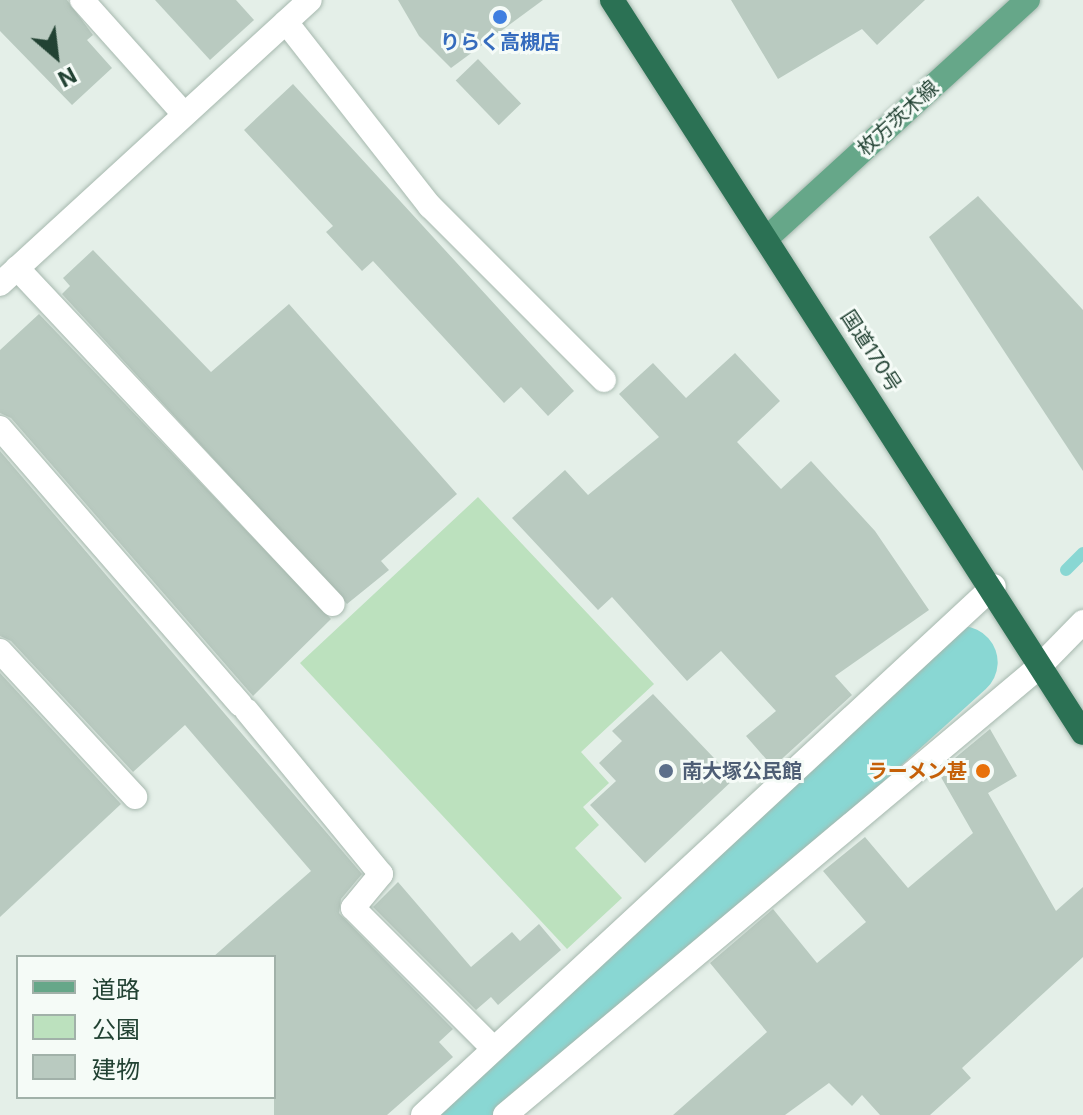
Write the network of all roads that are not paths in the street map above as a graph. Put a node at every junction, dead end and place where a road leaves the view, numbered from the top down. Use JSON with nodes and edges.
{"nodes":[{"id":1,"x":82,"y":0,"type":"edge"},
{"id":2,"x":310,"y":0,"type":"edge"},
{"id":3,"x":612,"y":0,"type":"edge"},
{"id":4,"x":1028,"y":0,"type":"edge"},
{"id":5,"x":286,"y":22,"type":"junction"},
{"id":6,"x":184,"y":114,"type":"junction"},
{"id":7,"x":768,"y":237,"type":"junction"},
{"id":8,"x":9,"y":276,"type":"edge"},
{"id":9,"x":604,"y":380,"type":"dead end"},
{"id":10,"x":0,"y":428,"type":"edge"},
{"id":11,"x":994,"y":586,"type":"junction"},
{"id":12,"x":332,"y":604,"type":"dead end"},
{"id":13,"x":1083,"y":622,"type":"edge"},
{"id":14,"x":0,"y":651,"type":"edge"},
{"id":15,"x":1039,"y":667,"type":"junction"},
{"id":16,"x":1083,"y":733,"type":"edge"},
{"id":17,"x":135,"y":797,"type":"dead end"},
{"id":18,"x":494,"y":1049,"type":"junction"},
{"id":19,"x":423,"y":1115,"type":"edge"},
{"id":20,"x":505,"y":1115,"type":"edge"}],
"edges":[{"from":1,"to":6,"type":"street"},
{"from":2,"to":5,"type":"street"},
{"from":3,"to":7,"type":"highway","name":"国道170号"},
{"from":4,"to":7,"type":"main road","name":"枚方茨木線"},
{"from":5,"to":6,"type":"street"},
{"from":5,"to":9,"type":"street"},
{"from":6,"to":8,"type":"street"},
{"from":7,"to":11,"type":"highway","name":"国道170号"},
{"from":8,"to":12,"type":"street"},
{"from":10,"to":18,"type":"street"},
{"from":11,"to":15,"type":"highway","name":"国道170号"},
{"from":11,"to":18,"type":"street"},
{"from":13,"to":15,"type":"street"},
{"from":14,"to":17,"type":"street"},
{"from":15,"to":16,"type":"highway","name":"国道170号"},
{"from":15,"to":20,"type":"street"},
{"from":18,"to":19,"type":"street"}]}
